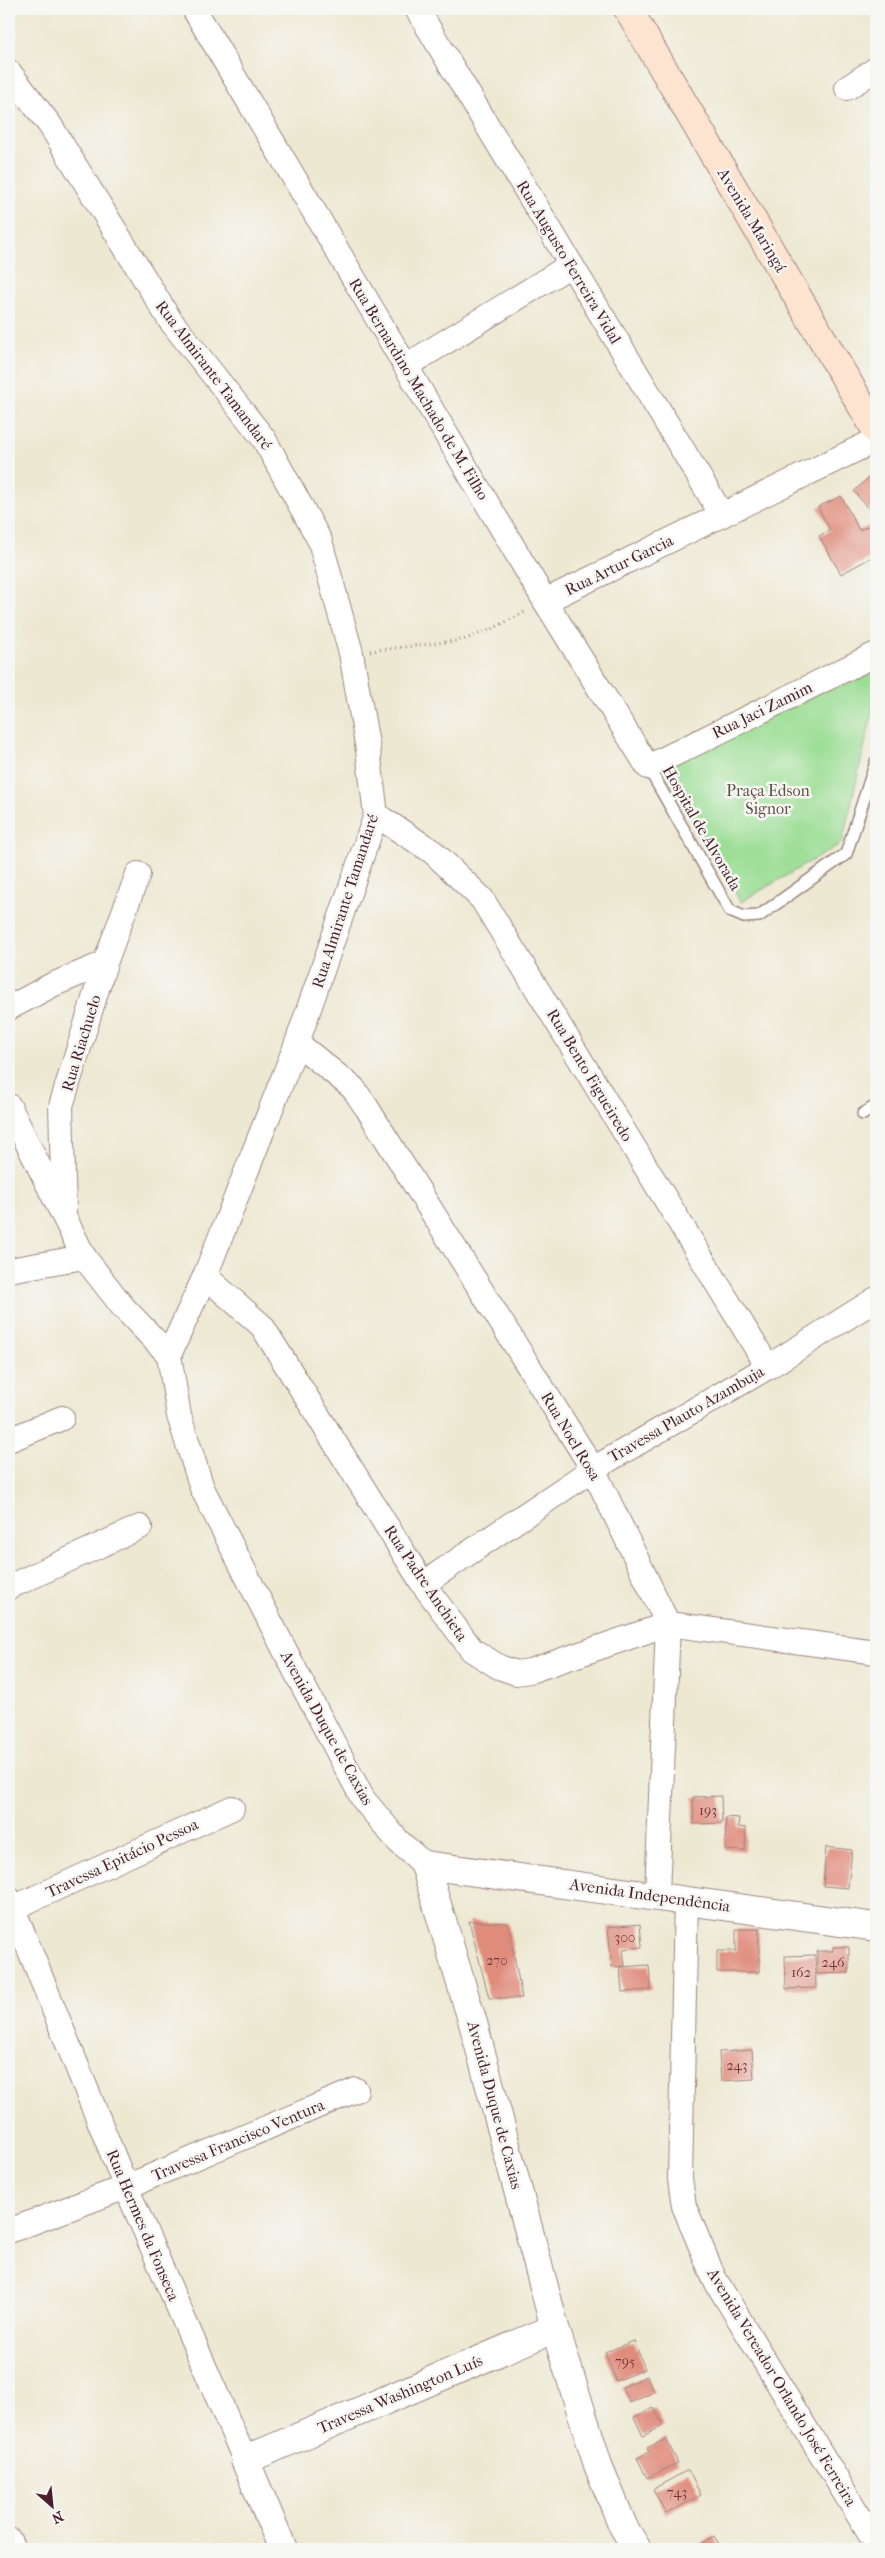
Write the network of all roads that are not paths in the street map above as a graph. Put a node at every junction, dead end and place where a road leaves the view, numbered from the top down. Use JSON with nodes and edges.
{"nodes":[{"id":1,"x":194,"y":9,"type":"edge"},
{"id":2,"x":417,"y":9,"type":"edge"},
{"id":3,"x":628,"y":9,"type":"edge"},
{"id":4,"x":876,"y":69,"type":"edge"},
{"id":5,"x":9,"y":72,"type":"edge"},
{"id":6,"x":847,"y":88,"type":"dead end"},
{"id":7,"x":571,"y":265,"type":"junction"},
{"id":8,"x":406,"y":366,"type":"junction"},
{"id":9,"x":876,"y":430,"type":"edge"},
{"id":10,"x":876,"y":440,"type":"edge"},
{"id":11,"x":722,"y":515,"type":"junction"},
{"id":12,"x":545,"y":601,"type":"junction"},
{"id":13,"x":876,"y":654,"type":"edge"},
{"id":14,"x":876,"y":762,"type":"edge"},
{"id":15,"x":648,"y":767,"type":"junction"},
{"id":16,"x":376,"y":815,"type":"junction"},
{"id":17,"x":138,"y":874,"type":"dead end"},
{"id":18,"x":105,"y":963,"type":"junction"},
{"id":19,"x":9,"y":1008,"type":"edge"},
{"id":20,"x":297,"y":1043,"type":"junction"},
{"id":21,"x":9,"y":1106,"type":"edge"},
{"id":22,"x":876,"y":1106,"type":"edge"},
{"id":23,"x":863,"y":1114,"type":"dead end"},
{"id":24,"x":65,"y":1219,"type":"junction"},
{"id":25,"x":84,"y":1257,"type":"junction"},
{"id":26,"x":9,"y":1270,"type":"edge"},
{"id":27,"x":205,"y":1276,"type":"junction"},
{"id":28,"x":876,"y":1299,"type":"edge"},
{"id":29,"x":169,"y":1354,"type":"junction"},
{"id":30,"x":768,"y":1367,"type":"junction"},
{"id":31,"x":62,"y":1418,"type":"dead end"},
{"id":32,"x":9,"y":1440,"type":"edge"},
{"id":33,"x":593,"y":1469,"type":"junction"},
{"id":34,"x":140,"y":1527,"type":"dead end"},
{"id":35,"x":423,"y":1584,"type":"junction"},
{"id":36,"x":9,"y":1587,"type":"edge"},
{"id":37,"x":668,"y":1624,"type":"junction"},
{"id":38,"x":876,"y":1652,"type":"edge"},
{"id":39,"x":232,"y":1808,"type":"dead end"},
{"id":40,"x":424,"y":1865,"type":"junction"},
{"id":41,"x":657,"y":1895,"type":"junction"},
{"id":42,"x":686,"y":1900,"type":"junction"},
{"id":43,"x":11,"y":1904,"type":"edge"},
{"id":44,"x":876,"y":1927,"type":"edge"},
{"id":45,"x":356,"y":2090,"type":"dead end"},
{"id":46,"x":126,"y":2186,"type":"junction"},
{"id":47,"x":9,"y":2231,"type":"edge"},
{"id":48,"x":555,"y":2328,"type":"junction"},
{"id":49,"x":245,"y":2460,"type":"junction"},
{"id":50,"x":9,"y":2540,"type":"edge"},
{"id":51,"x":876,"y":2544,"type":"edge"},
{"id":52,"x":13,"y":2549,"type":"edge"},
{"id":53,"x":282,"y":2549,"type":"edge"},
{"id":54,"x":637,"y":2549,"type":"edge"}],
"edges":[{"from":1,"to":8,"type":"street","name":"Rua Bernardino Machado de M. Filho"},
{"from":2,"to":7,"type":"street","name":"Rua Augusto Ferreira Vidal"},
{"from":3,"to":9,"type":"main road","name":"Avenida Maringá"},
{"from":4,"to":6,"type":"street"},
{"from":5,"to":16,"type":"street","name":"Rua Almirante Tamandaré"},
{"from":7,"to":8,"type":"street"},
{"from":7,"to":11,"type":"street","name":"Rua Augusto Ferreira Vidal"},
{"from":8,"to":12,"type":"street","name":"Rua Bernardino Machado de M. Filho"},
{"from":10,"to":11,"type":"street","name":"Rua Artur Garcia"},
{"from":11,"to":12,"type":"street","name":"Rua Artur Garcia"},
{"from":12,"to":15,"type":"street","name":"Rua Bernardino Machado de M. Filho"},
{"from":13,"to":15,"type":"street","name":"Rua Jaci Zamim"},
{"from":14,"to":15,"type":"lane","name":"Hospital de Alvorada"},
{"from":16,"to":20,"type":"street","name":"Rua Almirante Tamandaré"},
{"from":16,"to":30,"type":"street","name":"Rua Bento Figueiredo"},
{"from":17,"to":18,"type":"street","name":"Rua Riachuelo"},
{"from":18,"to":19,"type":"street"},
{"from":18,"to":24,"type":"street","name":"Rua Riachuelo"},
{"from":20,"to":27,"type":"street","name":"Rua Almirante Tamandaré"},
{"from":20,"to":33,"type":"street","name":"Rua Noel Rosa"},
{"from":21,"to":24,"type":"street"},
{"from":22,"to":23,"type":"lane"},
{"from":24,"to":25,"type":"street"},
{"from":25,"to":26,"type":"street"},
{"from":25,"to":29,"type":"street"},
{"from":27,"to":29,"type":"street","name":"Rua Almirante Tamandaré"},
{"from":27,"to":35,"type":"street","name":"Rua Padre Anchieta"},
{"from":28,"to":30,"type":"street","name":"Travessa Plauto Azambuja"},
{"from":29,"to":40,"type":"street","name":"Avenida Duque de Caxias"},
{"from":30,"to":33,"type":"street","name":"Travessa Plauto Azambuja"},
{"from":31,"to":32,"type":"street"},
{"from":33,"to":35,"type":"street","name":"Travessa Plauto Azambuja"},
{"from":33,"to":37,"type":"street","name":"Rua Noel Rosa"},
{"from":34,"to":36,"type":"street"},
{"from":35,"to":37,"type":"street","name":"Rua Padre Anchieta"},
{"from":37,"to":38,"type":"street","name":"Rua Padre Anchieta"},
{"from":37,"to":41,"type":"street","name":"Rua Noel Rosa"},
{"from":39,"to":43,"type":"street","name":"Travessa Epitácio Pessoa"},
{"from":40,"to":41,"type":"street","name":"Avenida Independência"},
{"from":40,"to":48,"type":"street","name":"Avenida Duque de Caxias"},
{"from":41,"to":42,"type":"street","name":"Avenida Independência"},
{"from":42,"to":44,"type":"street","name":"Avenida Independência"},
{"from":42,"to":51,"type":"street","name":"Avenida Vereador Orlando José Ferreira"},
{"from":43,"to":46,"type":"street","name":"Rua Hermes da Fonseca"},
{"from":45,"to":46,"type":"street","name":"Travessa Francisco Ventura"},
{"from":46,"to":47,"type":"street","name":"Travessa Francisco Ventura"},
{"from":46,"to":49,"type":"street","name":"Rua Hermes da Fonseca"},
{"from":48,"to":49,"type":"street","name":"Travessa Washington Luís"},
{"from":48,"to":54,"type":"street","name":"Avenida Duque de Caxias"},
{"from":49,"to":53,"type":"street","name":"Rua Hermes da Fonseca"},
{"from":50,"to":52,"type":"street"}]}
